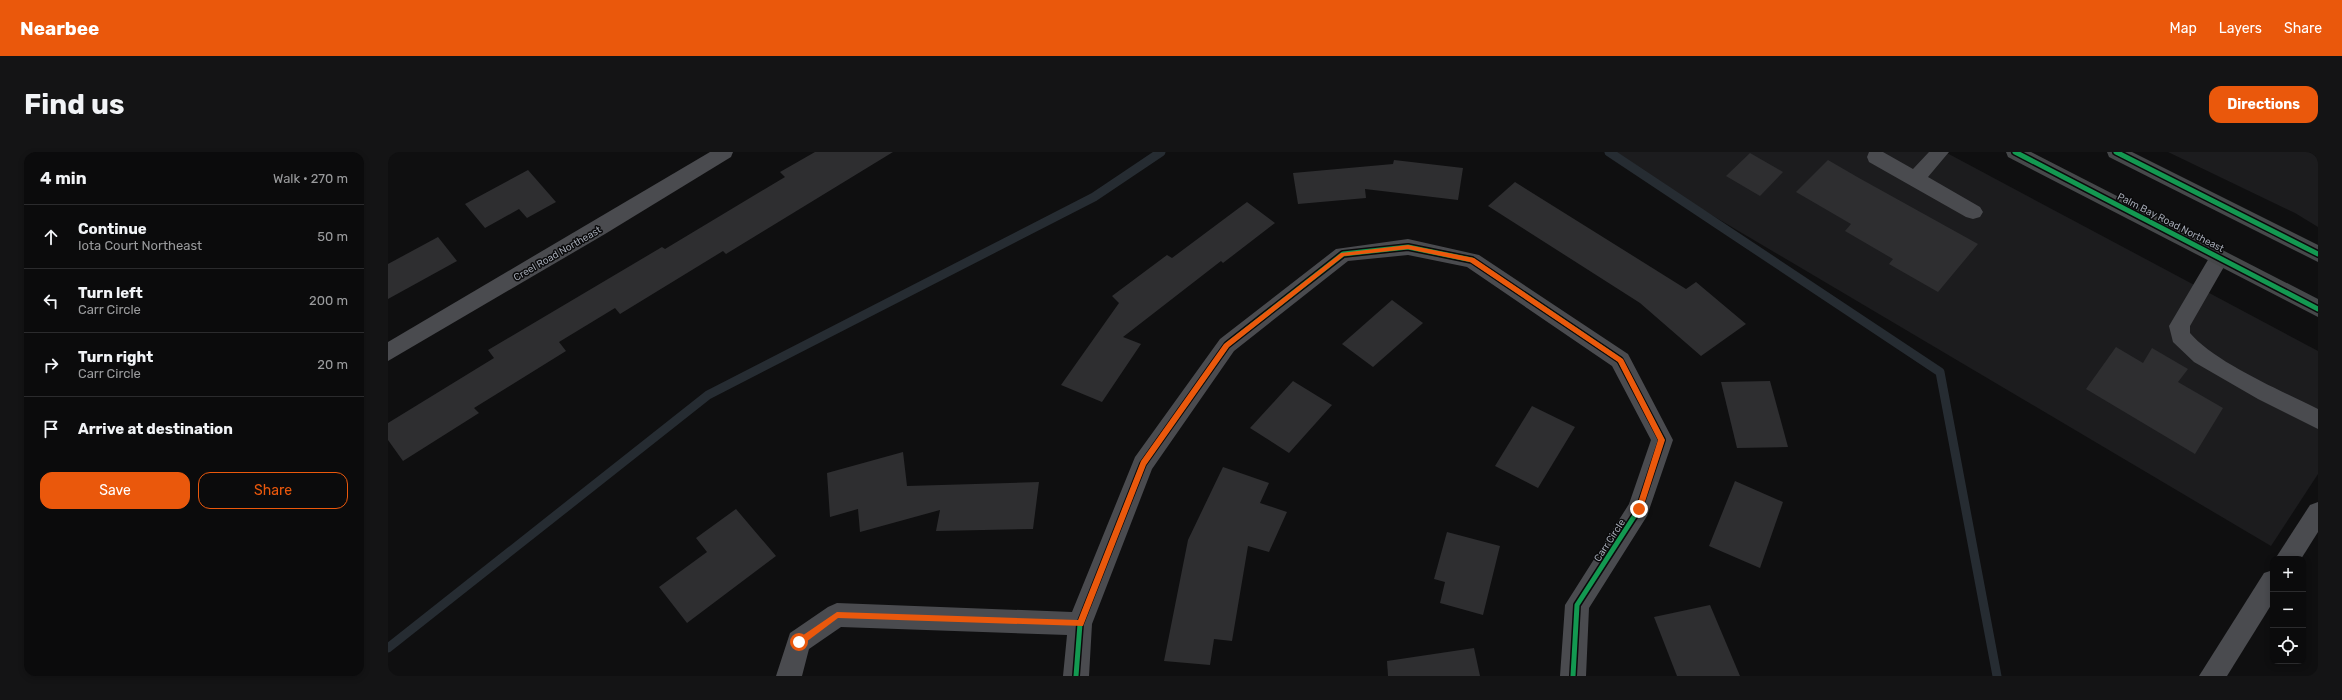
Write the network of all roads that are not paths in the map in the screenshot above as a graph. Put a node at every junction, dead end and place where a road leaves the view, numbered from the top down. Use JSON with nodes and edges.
{"nodes":[{"id":1,"x":724,"y":152,"type":"edge"},
{"id":2,"x":1940,"y":152,"type":"edge"},
{"id":3,"x":2015,"y":152,"type":"edge"},
{"id":4,"x":2116,"y":152,"type":"edge"},
{"id":5,"x":1876,"y":157,"type":"dead end"},
{"id":6,"x":1915,"y":179,"type":"junction"},
{"id":7,"x":1973,"y":212,"type":"dead end"},
{"id":8,"x":2318,"y":254,"type":"edge"},
{"id":9,"x":2219,"y":258,"type":"junction"},
{"id":10,"x":2318,"y":309,"type":"edge"},
{"id":11,"x":388,"y":352,"type":"edge"},
{"id":12,"x":2318,"y":420,"type":"edge"},
{"id":13,"x":2318,"y":512,"type":"edge"},
{"id":14,"x":2289,"y":556,"type":"edge"},
{"id":15,"x":2270,"y":586,"type":"edge"},
{"id":16,"x":1080,"y":624,"type":"junction"},
{"id":17,"x":788,"y":676,"type":"edge"},
{"id":18,"x":1076,"y":676,"type":"edge"},
{"id":19,"x":1573,"y":676,"type":"edge"},
{"id":20,"x":2212,"y":676,"type":"edge"}],
"edges":[{"from":1,"to":11,"type":"street","name":"Creel Road Northeast"},
{"from":2,"to":6,"type":"street"},
{"from":3,"to":9,"type":"main road","name":"Palm Bay Road Northeast"},
{"from":4,"to":8,"type":"main road"},
{"from":5,"to":6,"type":"street"},
{"from":6,"to":7,"type":"street"},
{"from":9,"to":10,"type":"main road","name":"Palm Bay Road Northeast"},
{"from":9,"to":12,"type":"street"},
{"from":13,"to":14,"type":"street"},
{"from":15,"to":20,"type":"street"},
{"from":16,"to":17,"type":"street"},
{"from":16,"to":18,"type":"street","name":"Carr Circle"},
{"from":16,"to":19,"type":"street","name":"Carr Circle"}]}
